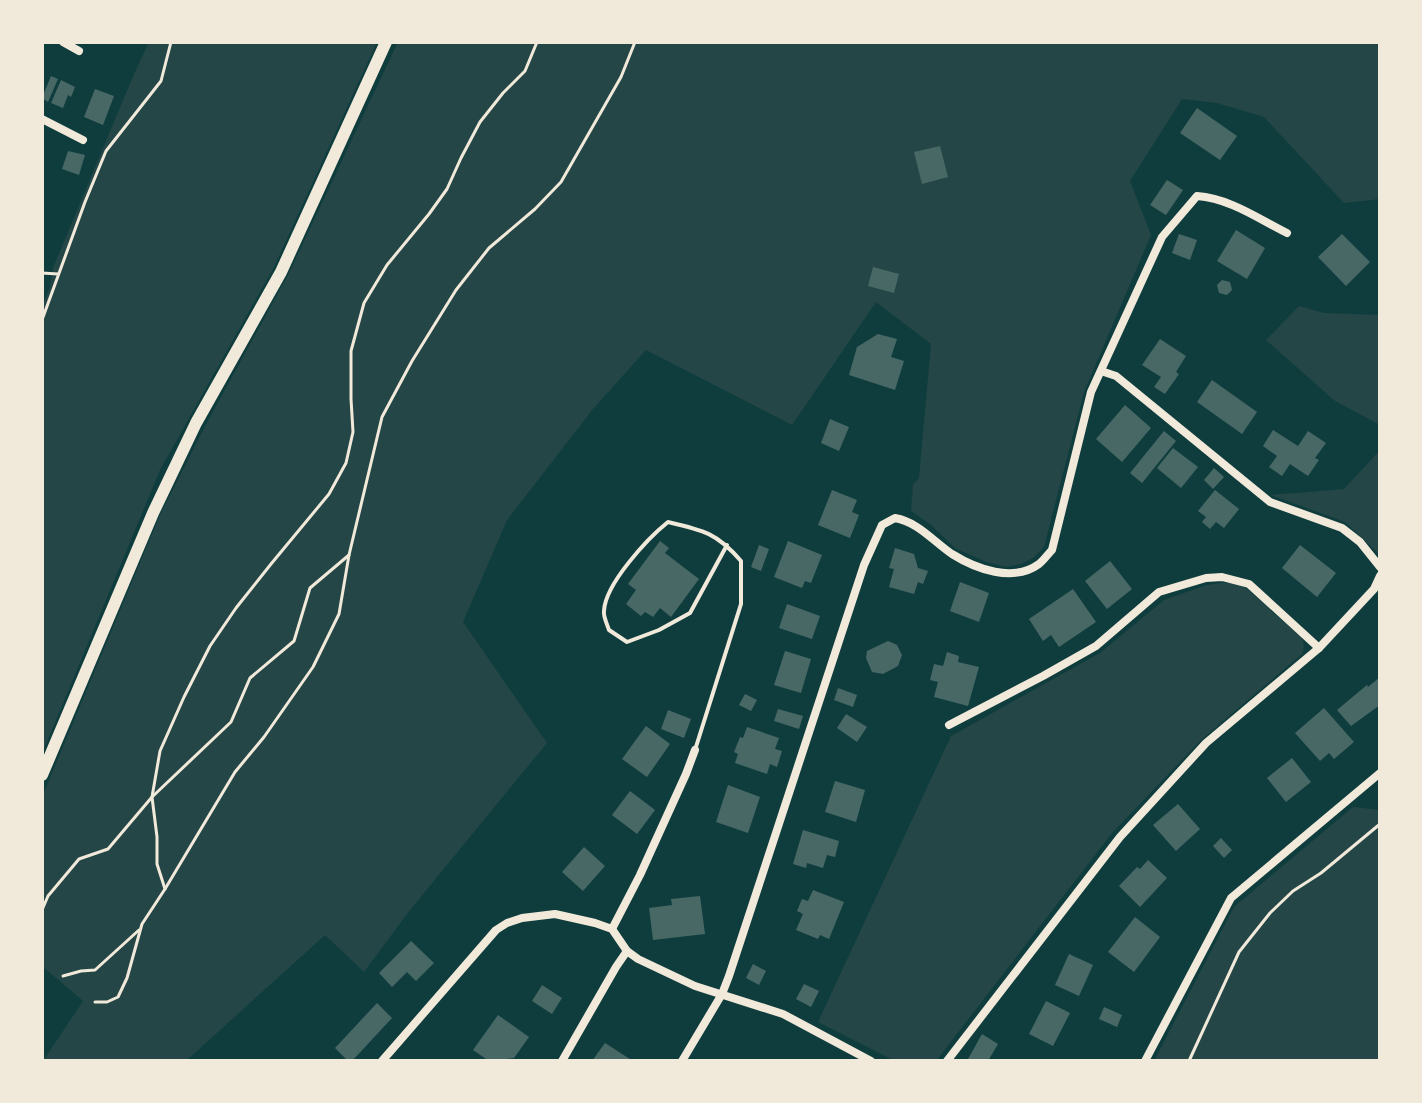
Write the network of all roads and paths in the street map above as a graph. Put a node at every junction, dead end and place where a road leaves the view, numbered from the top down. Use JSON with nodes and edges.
{"nodes":[{"id":1,"x":63,"y":42,"type":"edge"},
{"id":2,"x":171,"y":42,"type":"edge"},
{"id":3,"x":386,"y":42,"type":"edge"},
{"id":4,"x":537,"y":42,"type":"edge"},
{"id":5,"x":635,"y":42,"type":"edge"},
{"id":6,"x":79,"y":51,"type":"dead end"},
{"id":7,"x":42,"y":119,"type":"edge"},
{"id":8,"x":83,"y":140,"type":"dead end"},
{"id":9,"x":1287,"y":233,"type":"dead end"},
{"id":10,"x":42,"y":273,"type":"edge"},
{"id":11,"x":58,"y":274,"type":"junction"},
{"id":12,"x":42,"y":320,"type":"edge"},
{"id":13,"x":1101,"y":371,"type":"junction"},
{"id":14,"x":727,"y":545,"type":"junction"},
{"id":15,"x":349,"y":555,"type":"junction"},
{"id":16,"x":1380,"y":567,"type":"edge"},
{"id":17,"x":1380,"y":576,"type":"edge"},
{"id":18,"x":1319,"y":648,"type":"junction"},
{"id":19,"x":949,"y":725,"type":"dead end"},
{"id":20,"x":695,"y":750,"type":"joint"},
{"id":21,"x":1380,"y":773,"type":"edge"},
{"id":22,"x":42,"y":775,"type":"edge"},
{"id":23,"x":152,"y":797,"type":"junction"},
{"id":24,"x":1380,"y":824,"type":"edge"},
{"id":25,"x":165,"y":889,"type":"junction"},
{"id":26,"x":42,"y":910,"type":"edge"},
{"id":27,"x":141,"y":928,"type":"junction"},
{"id":28,"x":612,"y":929,"type":"junction"},
{"id":29,"x":627,"y":951,"type":"junction"},
{"id":30,"x":63,"y":976,"type":"dead end"},
{"id":31,"x":722,"y":994,"type":"junction"},
{"id":32,"x":95,"y":1002,"type":"dead end"},
{"id":33,"x":382,"y":1061,"type":"edge"},
{"id":34,"x":562,"y":1061,"type":"edge"},
{"id":35,"x":682,"y":1061,"type":"edge"},
{"id":36,"x":871,"y":1061,"type":"edge"},
{"id":37,"x":947,"y":1061,"type":"edge"},
{"id":38,"x":1145,"y":1061,"type":"edge"},
{"id":39,"x":1189,"y":1061,"type":"edge"}],
"edges":[{"from":1,"to":6,"type":"street"},
{"from":2,"to":11,"type":"path"},
{"from":3,"to":22,"type":"main road"},
{"from":4,"to":23,"type":"path"},
{"from":5,"to":15,"type":"path"},
{"from":7,"to":8,"type":"street"},
{"from":9,"to":13,"type":"street"},
{"from":10,"to":11,"type":"path"},
{"from":11,"to":12,"type":"path"},
{"from":13,"to":16,"type":"street"},
{"from":13,"to":31,"type":"street"},
{"from":14,"to":14,"type":"lane"},
{"from":14,"to":20,"type":"lane"},
{"from":15,"to":23,"type":"path"},
{"from":15,"to":25,"type":"path"},
{"from":17,"to":18,"type":"street"},
{"from":18,"to":19,"type":"street"},
{"from":18,"to":37,"type":"street"},
{"from":20,"to":28,"type":"street"},
{"from":21,"to":38,"type":"street"},
{"from":23,"to":25,"type":"path"},
{"from":23,"to":26,"type":"path"},
{"from":24,"to":39,"type":"path"},
{"from":25,"to":27,"type":"path"},
{"from":27,"to":30,"type":"path"},
{"from":27,"to":32,"type":"path"},
{"from":28,"to":29,"type":"street"},
{"from":28,"to":33,"type":"street"},
{"from":29,"to":31,"type":"street"},
{"from":29,"to":34,"type":"street"},
{"from":31,"to":35,"type":"street"},
{"from":31,"to":36,"type":"street"}]}
